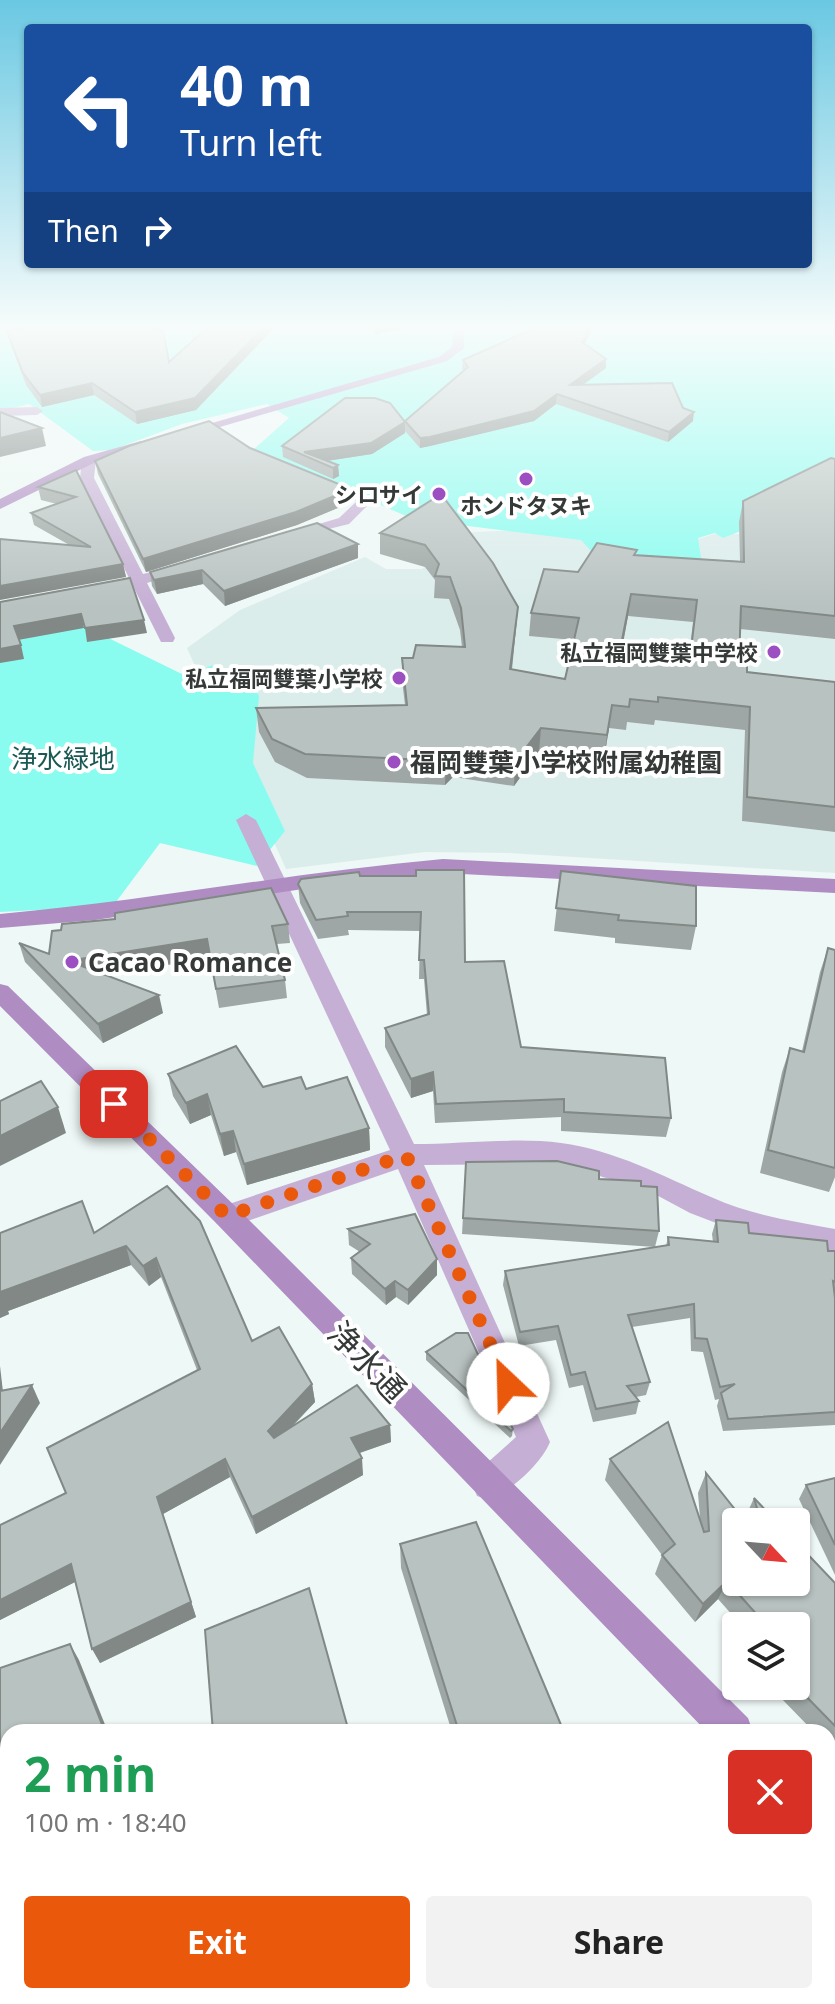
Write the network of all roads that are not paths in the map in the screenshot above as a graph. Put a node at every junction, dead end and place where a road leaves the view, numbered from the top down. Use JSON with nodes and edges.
{"nodes":[{"id":1,"x":227,"y":421,"type":"edge"},
{"id":2,"x":173,"y":436,"type":"edge"},
{"id":3,"x":159,"y":440,"type":"edge"},
{"id":4,"x":89,"y":460,"type":"junction"},
{"id":5,"x":312,"y":477,"type":"edge"},
{"id":6,"x":0,"y":505,"type":"edge"},
{"id":7,"x":286,"y":539,"type":"edge"},
{"id":8,"x":198,"y":565,"type":"edge"},
{"id":9,"x":139,"y":582,"type":"junction"},
{"id":10,"x":77,"y":594,"type":"edge"},
{"id":11,"x":167,"y":638,"type":"dead end"},
{"id":12,"x":246,"y":820,"type":"dead end"},
{"id":13,"x":835,"y":886,"type":"edge"},
{"id":14,"x":280,"y":887,"type":"junction"},
{"id":15,"x":0,"y":921,"type":"edge"},
{"id":16,"x":0,"y":992,"type":"edge"},
{"id":17,"x":406,"y":1155,"type":"junction"},
{"id":18,"x":227,"y":1216,"type":"junction"},
{"id":19,"x":835,"y":1241,"type":"edge"},
{"id":20,"x":489,"y":1484,"type":"junction"},
{"id":21,"x":726,"y":1724,"type":"edge"}],
"edges":[{"from":1,"to":2,"type":"street"},
{"from":3,"to":4,"type":"street"},
{"from":4,"to":6,"type":"street"},
{"from":4,"to":9,"type":"street"},
{"from":5,"to":7,"type":"street"},
{"from":8,"to":9,"type":"street"},
{"from":9,"to":10,"type":"street"},
{"from":9,"to":11,"type":"street"},
{"from":12,"to":14,"type":"street"},
{"from":13,"to":14,"type":"street"},
{"from":14,"to":15,"type":"street"},
{"from":14,"to":17,"type":"street"},
{"from":16,"to":18,"type":"street","name":"浄水通"},
{"from":17,"to":18,"type":"street"},
{"from":17,"to":19,"type":"street"},
{"from":17,"to":20,"type":"street"},
{"from":18,"to":20,"type":"street","name":"浄水通"},
{"from":20,"to":21,"type":"street","name":"浄水通"}]}
